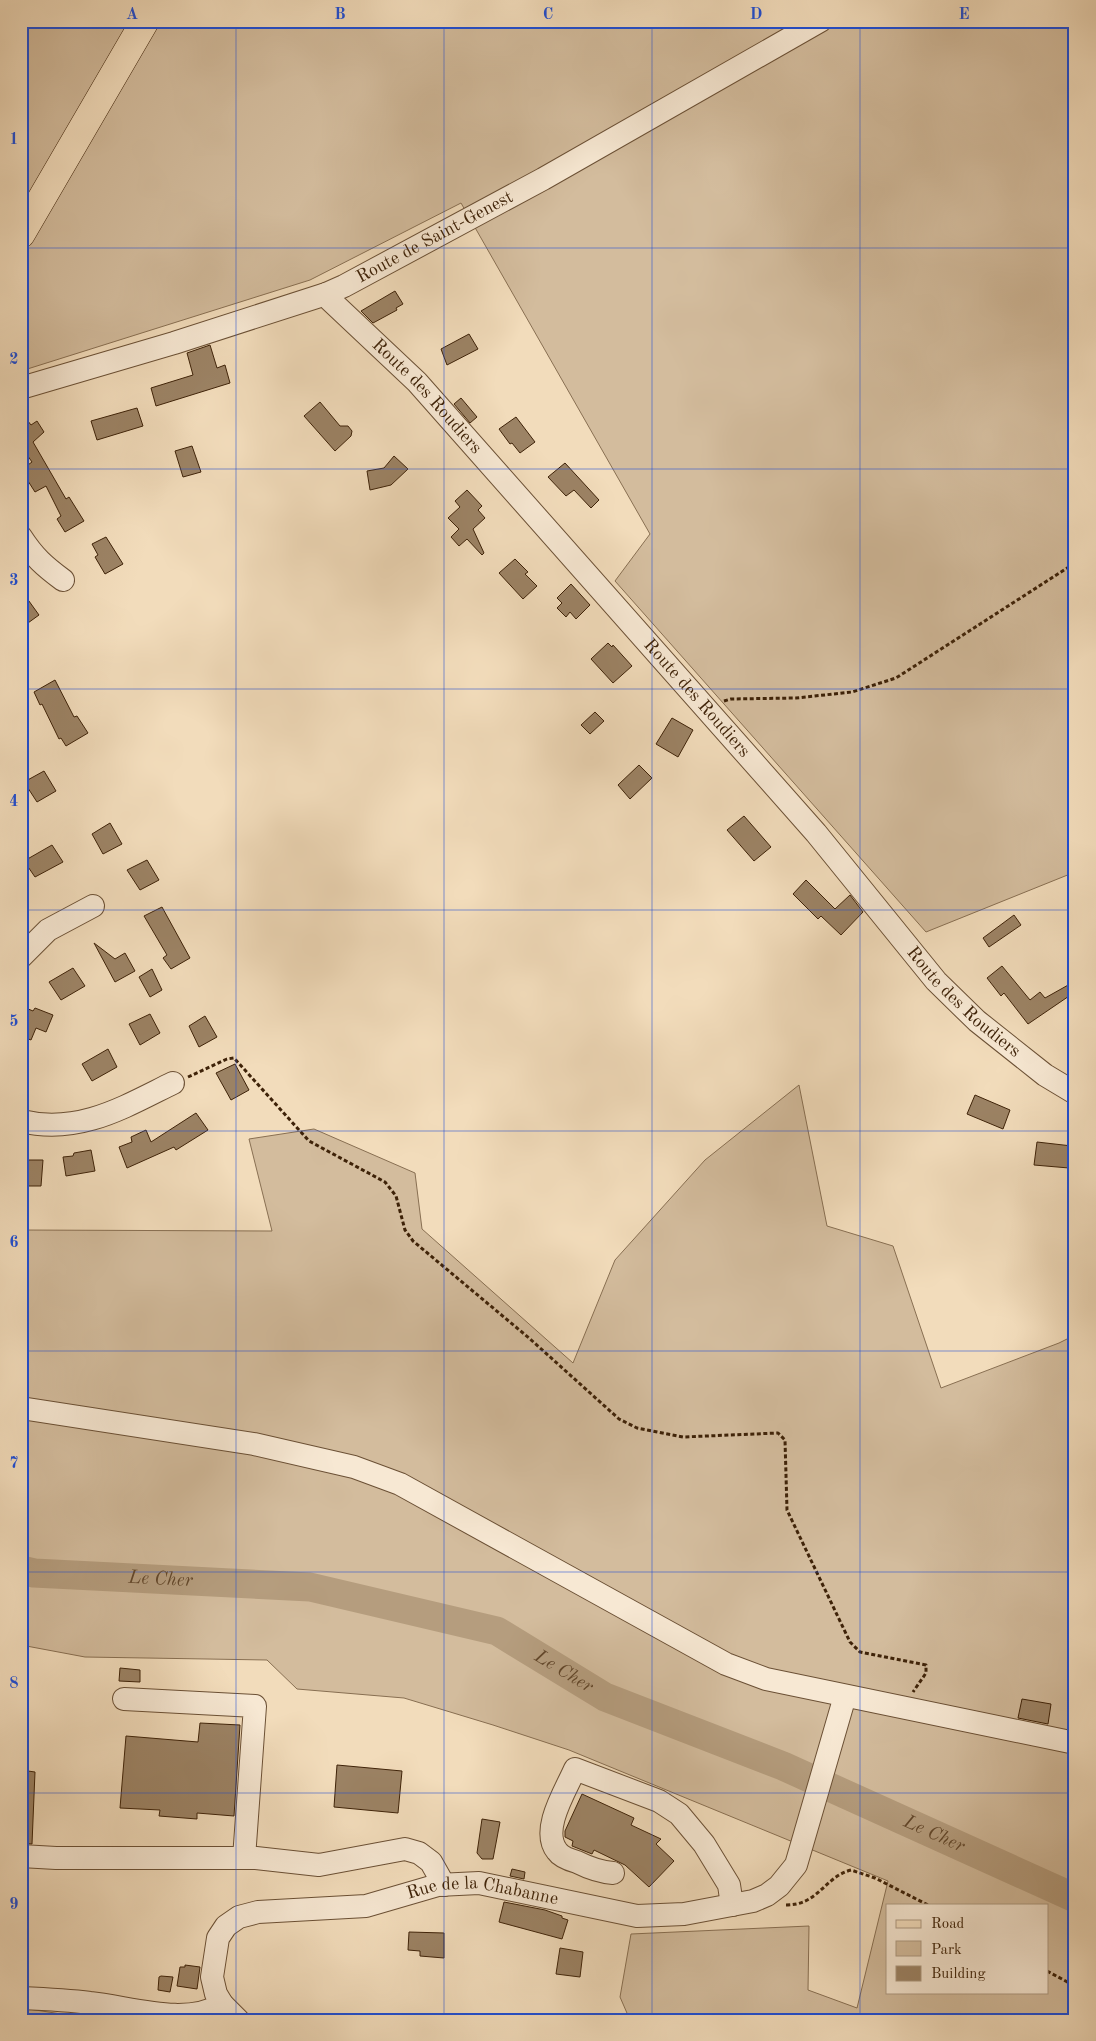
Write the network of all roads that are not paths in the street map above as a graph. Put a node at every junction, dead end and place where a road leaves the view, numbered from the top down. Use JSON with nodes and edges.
{"nodes":[{"id":1,"x":146,"y":21,"type":"edge"},
{"id":2,"x":820,"y":21,"type":"edge"},
{"id":3,"x":21,"y":234,"type":"edge"},
{"id":4,"x":326,"y":294,"type":"junction"},
{"id":5,"x":21,"y":388,"type":"edge"},
{"id":6,"x":21,"y":537,"type":"edge"},
{"id":7,"x":63,"y":580,"type":"dead end"},
{"id":8,"x":92,"y":906,"type":"dead end"},
{"id":9,"x":21,"y":956,"type":"edge"},
{"id":10,"x":174,"y":1083,"type":"road end"},
{"id":11,"x":1075,"y":1094,"type":"edge"},
{"id":12,"x":21,"y":1121,"type":"edge"},
{"id":13,"x":21,"y":1408,"type":"edge"},
{"id":14,"x":124,"y":1699,"type":"dead end"},
{"id":15,"x":842,"y":1706,"type":"junction"},
{"id":16,"x":1075,"y":1743,"type":"edge"},
{"id":17,"x":21,"y":1856,"type":"edge"},
{"id":18,"x":244,"y":1858,"type":"junction"},
{"id":19,"x":613,"y":1873,"type":"dead end"},
{"id":20,"x":444,"y":1884,"type":"junction"},
{"id":21,"x":732,"y":1905,"type":"junction"},
{"id":22,"x":21,"y":1998,"type":"edge"},
{"id":23,"x":222,"y":2004,"type":"junction"},
{"id":24,"x":238,"y":2020,"type":"edge"}],
"edges":[{"from":1,"to":3,"type":"main road"},
{"from":2,"to":4,"type":"street","name":"Route de Saint-Genest"},
{"from":4,"to":5,"type":"street","name":"Route de Saint-Genest"},
{"from":4,"to":11,"type":"street","name":"Route des Roudiers"},
{"from":6,"to":7,"type":"street"},
{"from":8,"to":9,"type":"street"},
{"from":10,"to":12,"type":"street"},
{"from":13,"to":15,"type":"street"},
{"from":14,"to":18,"type":"street"},
{"from":15,"to":16,"type":"street"},
{"from":15,"to":21,"type":"street","name":"Rue de la Chabanne"},
{"from":17,"to":18,"type":"street"},
{"from":18,"to":20,"type":"street"},
{"from":19,"to":21,"type":"street"},
{"from":20,"to":21,"type":"street","name":"Rue de la Chabanne"},
{"from":20,"to":23,"type":"street","name":"Rue de la Chabanne"},
{"from":22,"to":23,"type":"street"},
{"from":23,"to":24,"type":"street"}]}
